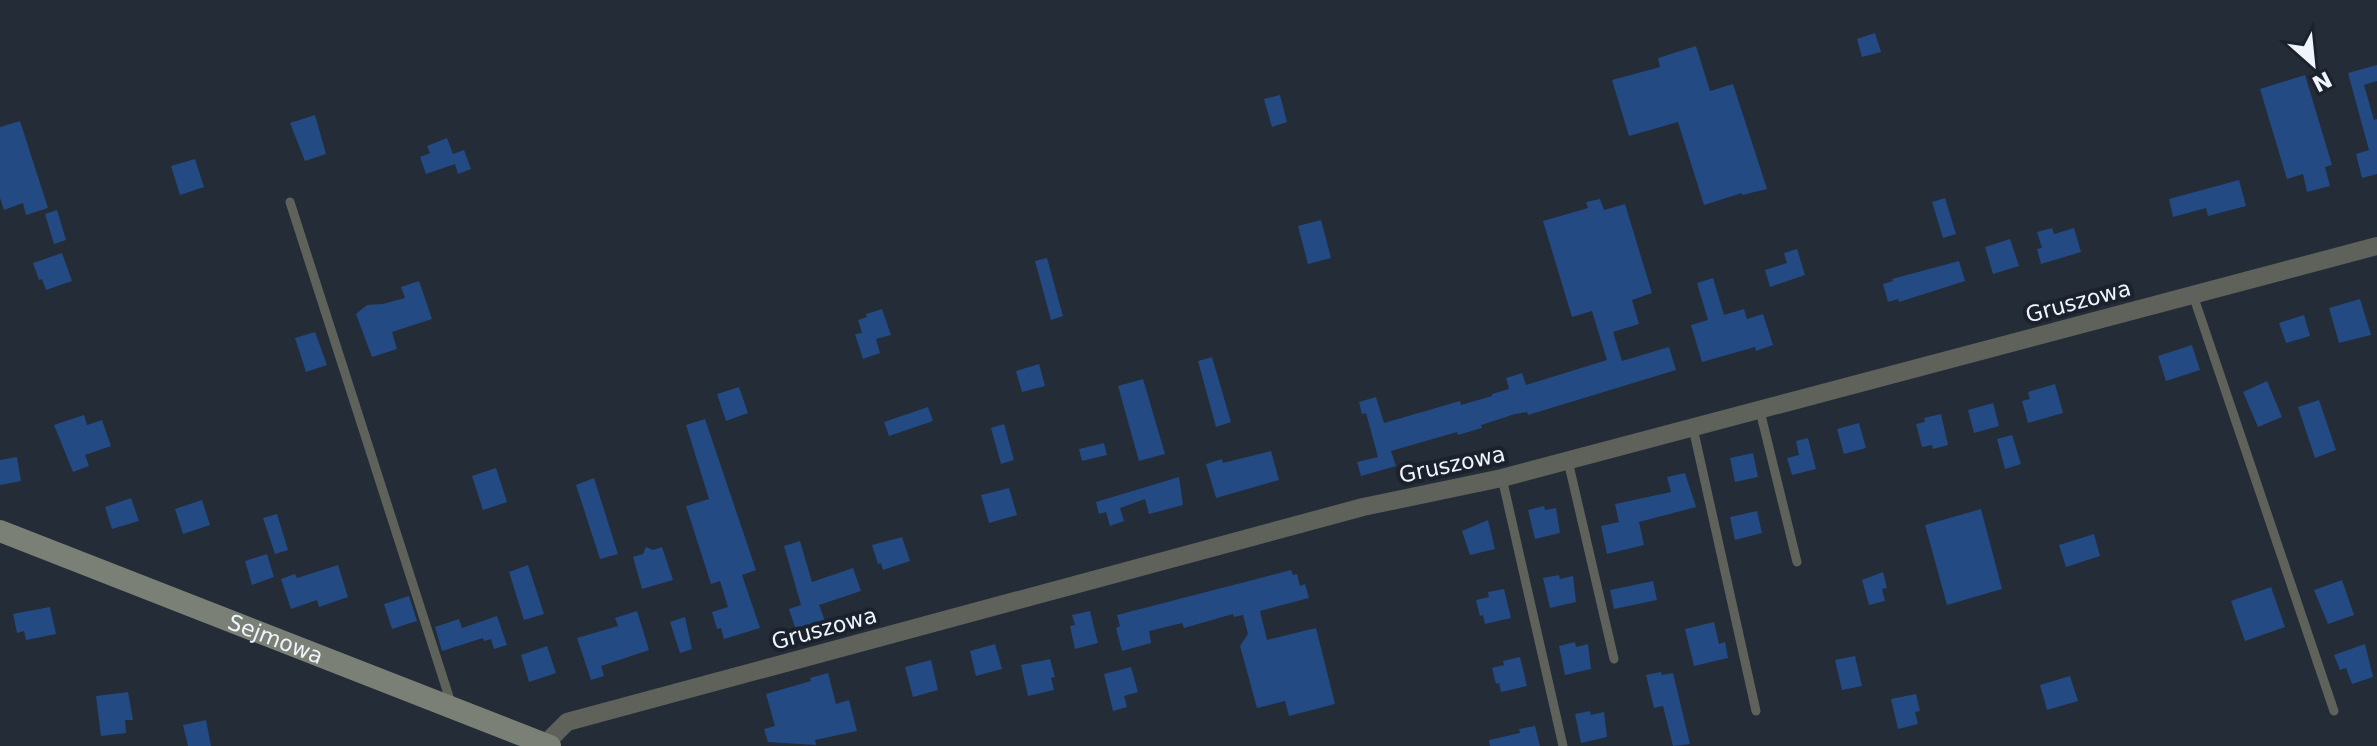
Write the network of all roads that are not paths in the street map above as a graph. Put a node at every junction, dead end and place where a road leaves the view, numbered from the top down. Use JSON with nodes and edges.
{"nodes":[{"id":1,"x":290,"y":202,"type":"dead end"},
{"id":2,"x":2377,"y":246,"type":"edge"},
{"id":3,"x":2193,"y":295,"type":"junction"},
{"id":4,"x":1760,"y":411,"type":"junction"},
{"id":5,"x":1693,"y":428,"type":"junction"},
{"id":6,"x":1568,"y":461,"type":"junction"},
{"id":7,"x":1502,"y":478,"type":"junction"},
{"id":8,"x":0,"y":531,"type":"edge"},
{"id":9,"x":1797,"y":562,"type":"dead end"},
{"id":10,"x":1614,"y":659,"type":"dead end"},
{"id":11,"x":454,"y":709,"type":"junction"},
{"id":12,"x":1756,"y":711,"type":"dead end"},
{"id":13,"x":2334,"y":711,"type":"dead end"},
{"id":14,"x":548,"y":745,"type":"edge"},
{"id":15,"x":1563,"y":746,"type":"edge"}],
"edges":[{"from":1,"to":11,"type":"lane"},
{"from":2,"to":3,"type":"street","name":"Gruszowa"},
{"from":3,"to":4,"type":"street","name":"Gruszowa"},
{"from":3,"to":13,"type":"lane"},
{"from":4,"to":5,"type":"street","name":"Gruszowa"},
{"from":4,"to":9,"type":"lane"},
{"from":5,"to":6,"type":"street","name":"Gruszowa"},
{"from":5,"to":12,"type":"lane"},
{"from":6,"to":7,"type":"street","name":"Gruszowa"},
{"from":6,"to":10,"type":"lane"},
{"from":7,"to":14,"type":"street","name":"Gruszowa"},
{"from":7,"to":15,"type":"lane"},
{"from":8,"to":11,"type":"main road","name":"Sejmowa"},
{"from":11,"to":14,"type":"main road","name":"Sejmowa"}]}
